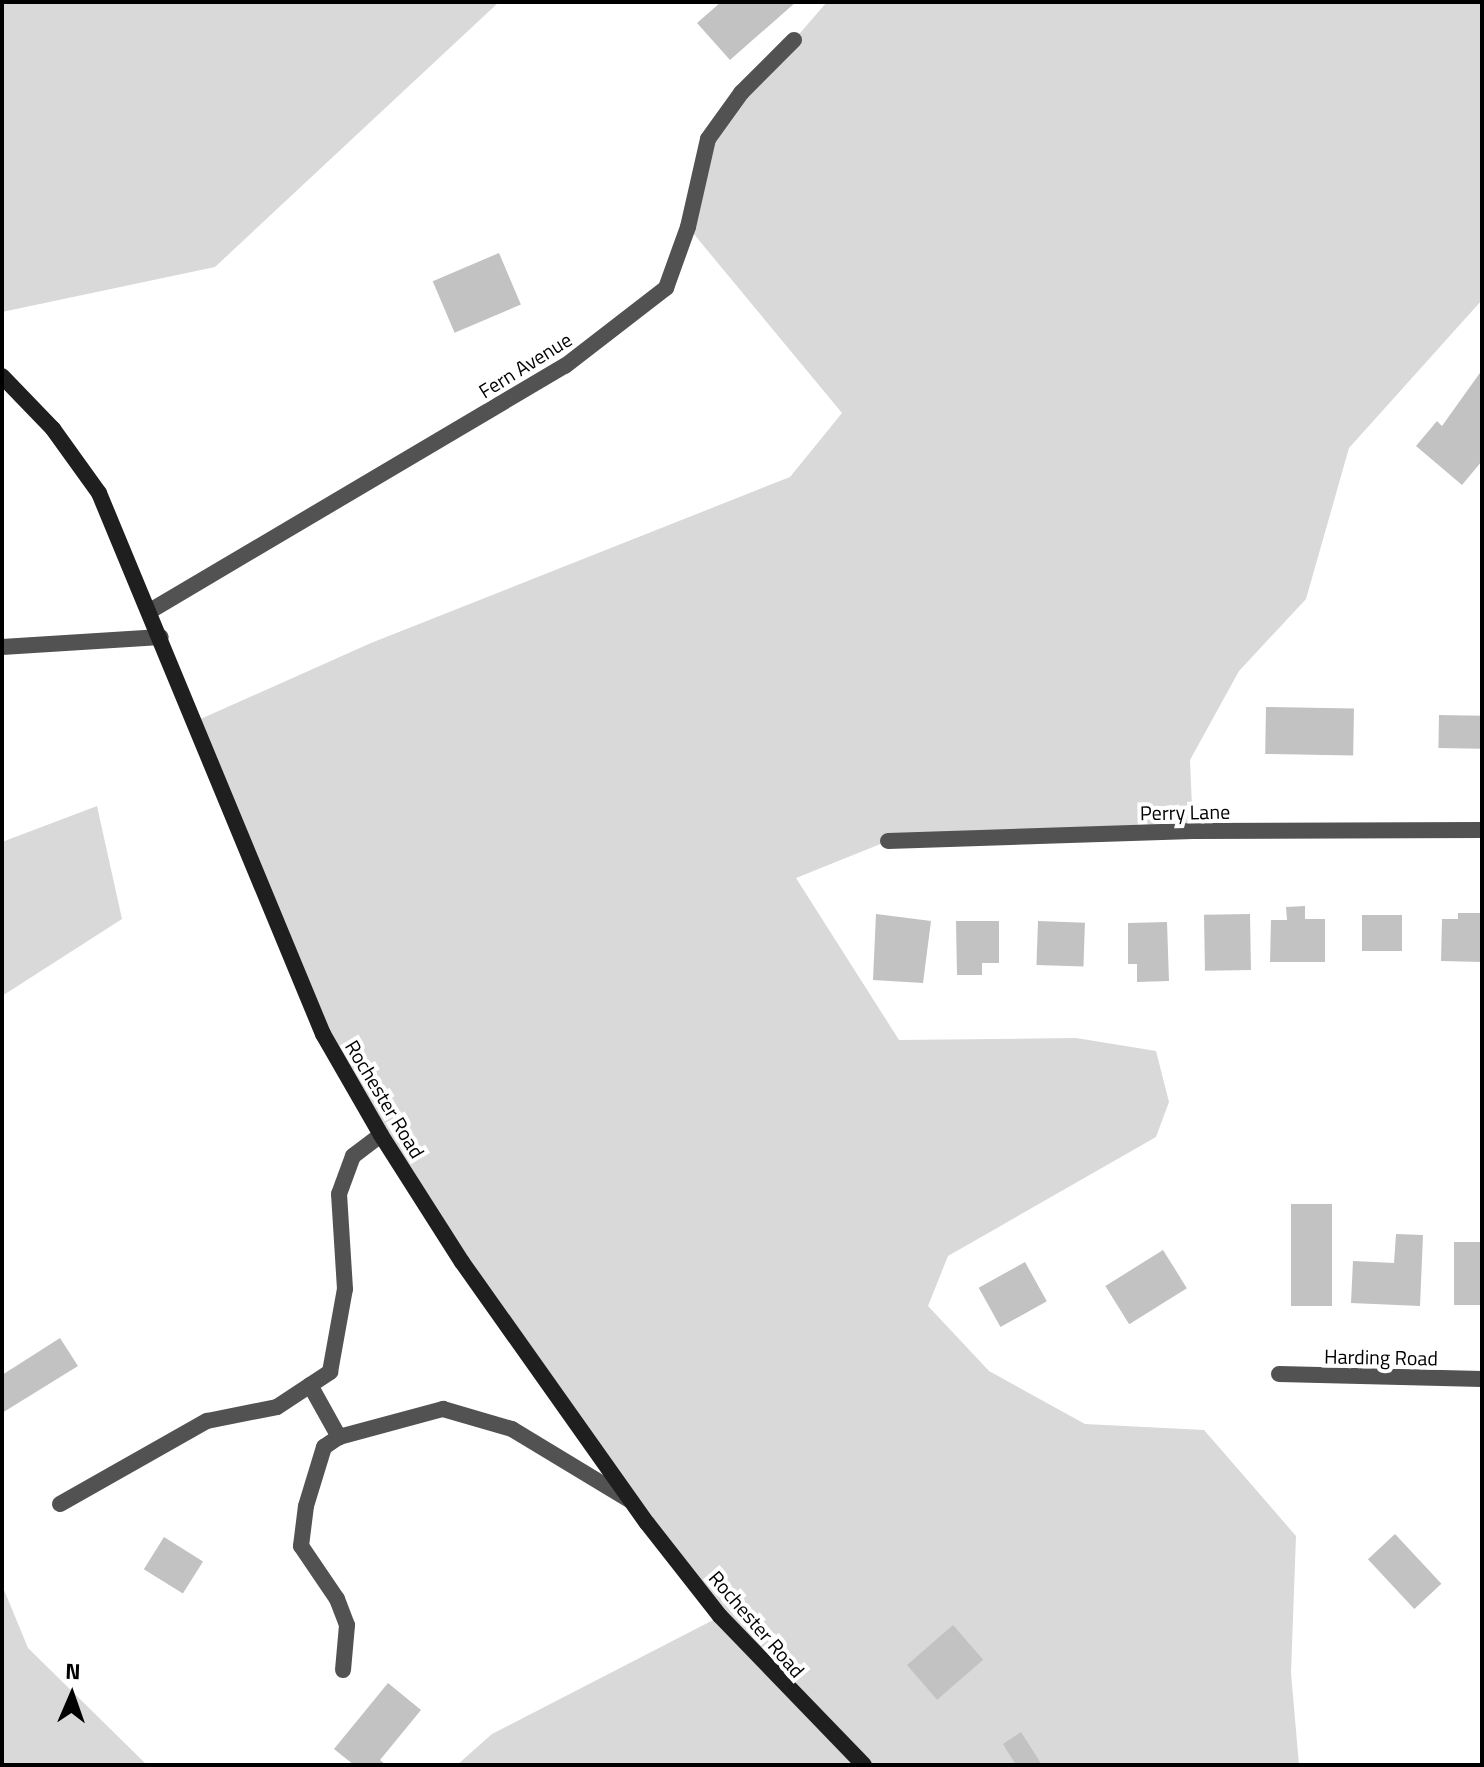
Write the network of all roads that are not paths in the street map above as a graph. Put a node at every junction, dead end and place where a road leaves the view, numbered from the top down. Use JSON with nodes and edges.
{"nodes":[{"id":1,"x":794,"y":40,"type":"dead end"},
{"id":2,"x":2,"y":376,"type":"edge"},
{"id":3,"x":150,"y":611,"type":"junction"},
{"id":4,"x":161,"y":637,"type":"junction"},
{"id":5,"x":2,"y":647,"type":"edge"},
{"id":6,"x":1482,"y":830,"type":"edge"},
{"id":7,"x":888,"y":841,"type":"dead end"},
{"id":8,"x":381,"y":1135,"type":"junction"},
{"id":9,"x":1279,"y":1374,"type":"dead end"},
{"id":10,"x":1482,"y":1379,"type":"edge"},
{"id":11,"x":310,"y":1385,"type":"junction"},
{"id":12,"x":339,"y":1437,"type":"junction"},
{"id":13,"x":632,"y":1502,"type":"junction"},
{"id":14,"x":60,"y":1504,"type":"dead end"},
{"id":15,"x":343,"y":1670,"type":"dead end"},
{"id":16,"x":864,"y":1765,"type":"edge"}],
"edges":[{"from":1,"to":3,"type":"street","name":"Fern Avenue"},
{"from":2,"to":3,"type":"street","name":"Rochester Road"},
{"from":3,"to":4,"type":"street","name":"Rochester Road"},
{"from":4,"to":5,"type":"street"},
{"from":4,"to":8,"type":"street","name":"Rochester Road"},
{"from":6,"to":7,"type":"street","name":"Perry Lane"},
{"from":8,"to":11,"type":"street"},
{"from":8,"to":13,"type":"street","name":"Rochester Road"},
{"from":9,"to":10,"type":"street","name":"Harding Road"},
{"from":11,"to":12,"type":"street"},
{"from":11,"to":14,"type":"street"},
{"from":12,"to":13,"type":"street"},
{"from":12,"to":15,"type":"street"},
{"from":13,"to":16,"type":"street","name":"Rochester Road"}]}
